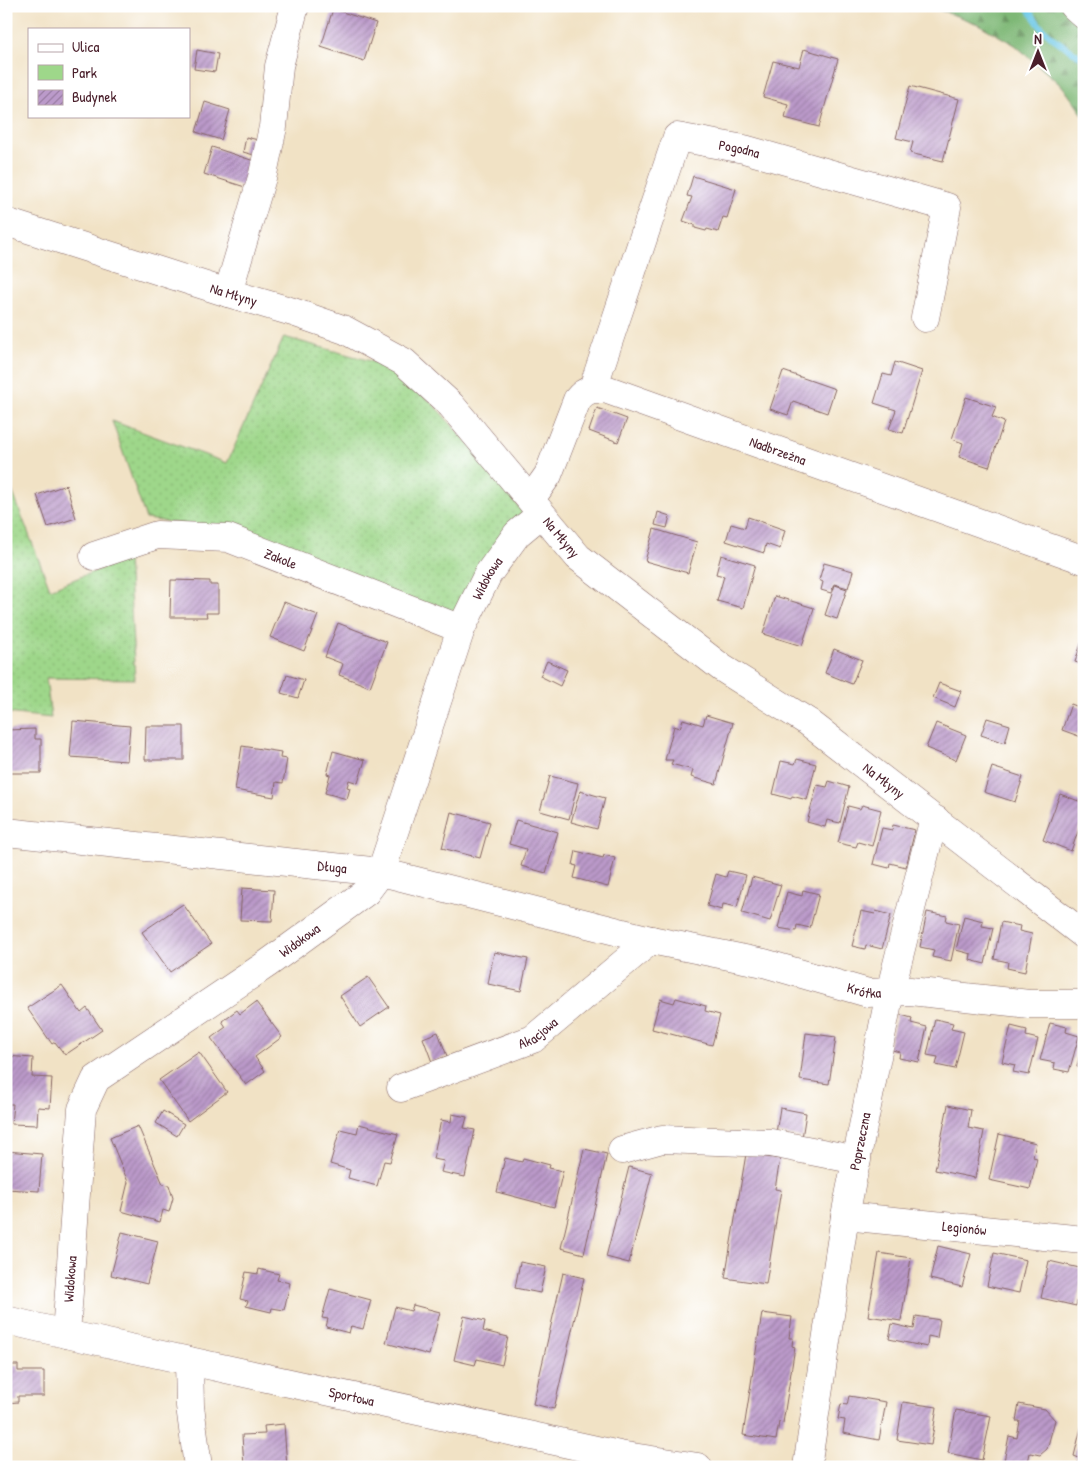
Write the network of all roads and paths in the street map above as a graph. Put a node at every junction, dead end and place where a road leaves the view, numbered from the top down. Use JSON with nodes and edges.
{"nodes":[{"id":1,"x":295,"y":6,"type":"edge"},
{"id":2,"x":1074,"y":6,"type":"edge"},
{"id":3,"x":1084,"y":15,"type":"edge"},
{"id":4,"x":6,"y":222,"type":"edge"},
{"id":5,"x":228,"y":294,"type":"junction"},
{"id":6,"x":925,"y":318,"type":"dead end"},
{"id":7,"x":593,"y":388,"type":"junction"},
{"id":8,"x":536,"y":506,"type":"junction"},
{"id":9,"x":94,"y":556,"type":"dead end"},
{"id":10,"x":1084,"y":560,"type":"edge"},
{"id":11,"x":461,"y":630,"type":"junction"},
{"id":12,"x":936,"y":820,"type":"junction"},
{"id":13,"x":6,"y":832,"type":"edge"},
{"id":14,"x":382,"y":872,"type":"junction"},
{"id":15,"x":1084,"y":935,"type":"edge"},
{"id":16,"x":651,"y":940,"type":"junction"},
{"id":17,"x":890,"y":992,"type":"junction"},
{"id":18,"x":1084,"y":1004,"type":"edge"},
{"id":19,"x":401,"y":1088,"type":"dead end"},
{"id":20,"x":622,"y":1150,"type":"dead end"},
{"id":21,"x":857,"y":1160,"type":"junction"},
{"id":22,"x":845,"y":1216,"type":"junction"},
{"id":23,"x":1084,"y":1240,"type":"edge"},
{"id":24,"x":6,"y":1320,"type":"edge"},
{"id":25,"x":66,"y":1334,"type":"junction"},
{"id":26,"x":189,"y":1361,"type":"junction"},
{"id":27,"x":620,"y":1461,"type":"edge"},
{"id":28,"x":198,"y":1467,"type":"edge"},
{"id":29,"x":698,"y":1467,"type":"edge"},
{"id":30,"x":807,"y":1467,"type":"edge"}],
"edges":[{"from":1,"to":5,"type":"street"},
{"from":2,"to":3,"type":"street"},
{"from":4,"to":5,"type":"street","name":"Na Młyny"},
{"from":5,"to":8,"type":"street","name":"Na Młyny"},
{"from":6,"to":7,"type":"street","name":"Pogodna"},
{"from":7,"to":8,"type":"street"},
{"from":7,"to":10,"type":"street","name":"Nadbrzeżna"},
{"from":8,"to":11,"type":"street","name":"Widokowa"},
{"from":8,"to":12,"type":"street","name":"Na Młyny"},
{"from":9,"to":11,"type":"street","name":"Zakole"},
{"from":11,"to":14,"type":"street","name":"Widokowa"},
{"from":12,"to":15,"type":"street","name":"Na Młyny"},
{"from":12,"to":17,"type":"street","name":"Poprzeczna"},
{"from":13,"to":14,"type":"street","name":"Długa"},
{"from":14,"to":16,"type":"street","name":"Długa"},
{"from":14,"to":25,"type":"street","name":"Widokowa"},
{"from":16,"to":17,"type":"street","name":"Krótka"},
{"from":16,"to":19,"type":"street","name":"Akacjowa"},
{"from":17,"to":18,"type":"street","name":"Krótka"},
{"from":17,"to":21,"type":"street","name":"Poprzeczna"},
{"from":20,"to":21,"type":"street"},
{"from":21,"to":22,"type":"street","name":"Poprzeczna"},
{"from":22,"to":23,"type":"street","name":"Legionów"},
{"from":22,"to":30,"type":"street","name":"Poprzeczna"},
{"from":24,"to":25,"type":"street","name":"Sportowa"},
{"from":25,"to":26,"type":"street","name":"Sportowa"},
{"from":26,"to":27,"type":"street","name":"Sportowa"},
{"from":26,"to":28,"type":"street"},
{"from":27,"to":29,"type":"street","name":"Sportowa"}]}
